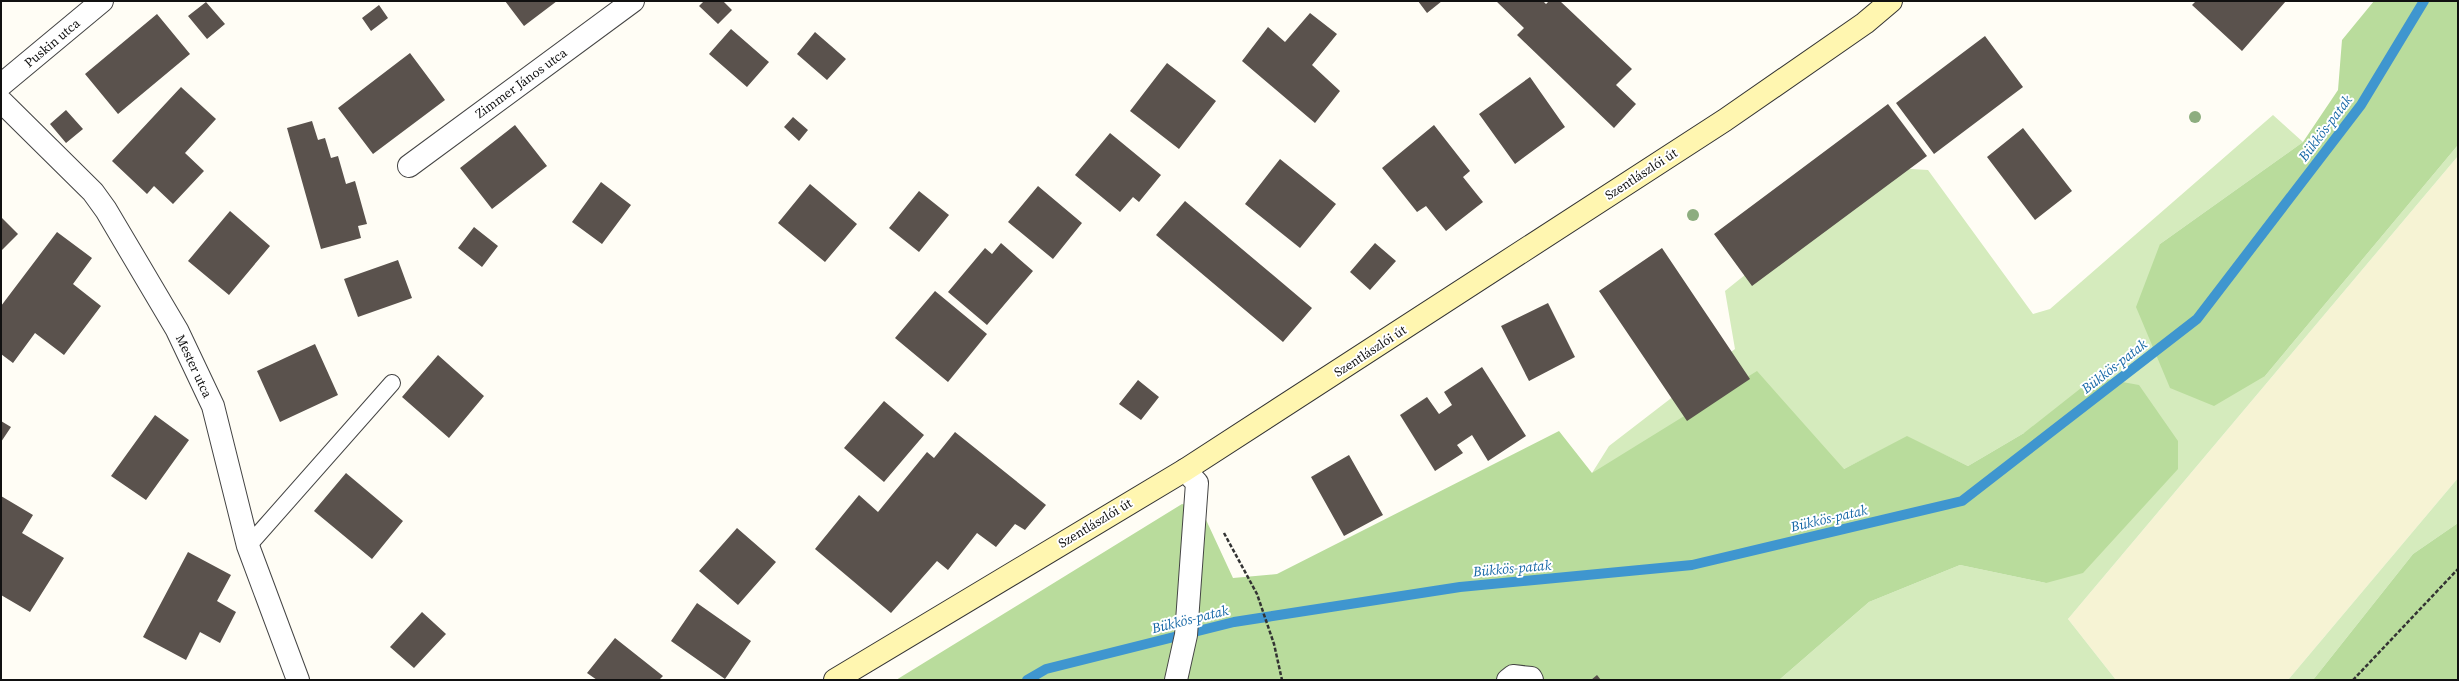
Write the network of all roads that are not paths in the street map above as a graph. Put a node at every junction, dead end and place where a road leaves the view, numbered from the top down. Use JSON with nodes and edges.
{"nodes":[{"id":1,"x":102,"y":1,"type":"edge"},
{"id":2,"x":633,"y":1,"type":"edge"},
{"id":3,"x":1891,"y":1,"type":"edge"},
{"id":4,"x":1,"y":85,"type":"edge"},
{"id":5,"x":1,"y":101,"type":"edge"},
{"id":6,"x":409,"y":166,"type":"dead end"},
{"id":7,"x":392,"y":383,"type":"dead end"},
{"id":8,"x":1185,"y":470,"type":"junction"},
{"id":9,"x":248,"y":546,"type":"junction"},
{"id":10,"x":298,"y":680,"type":"edge"},
{"id":11,"x":835,"y":680,"type":"edge"},
{"id":12,"x":1176,"y":680,"type":"edge"},
{"id":13,"x":1508,"y":680,"type":"edge"},
{"id":14,"x":1532,"y":680,"type":"edge"}],
"edges":[{"from":1,"to":4,"type":"street","name":"Puskin utca"},
{"from":2,"to":6,"type":"street","name":"Zimmer János utca"},
{"from":3,"to":8,"type":"main road","name":"Szentlászlói út"},
{"from":5,"to":9,"type":"street","name":"Mester utca"},
{"from":7,"to":9,"type":"lane"},
{"from":8,"to":11,"type":"main road","name":"Szentlászlói út"},
{"from":8,"to":12,"type":"street"},
{"from":9,"to":10,"type":"street","name":"Mester utca"},
{"from":13,"to":14,"type":"street"}]}
